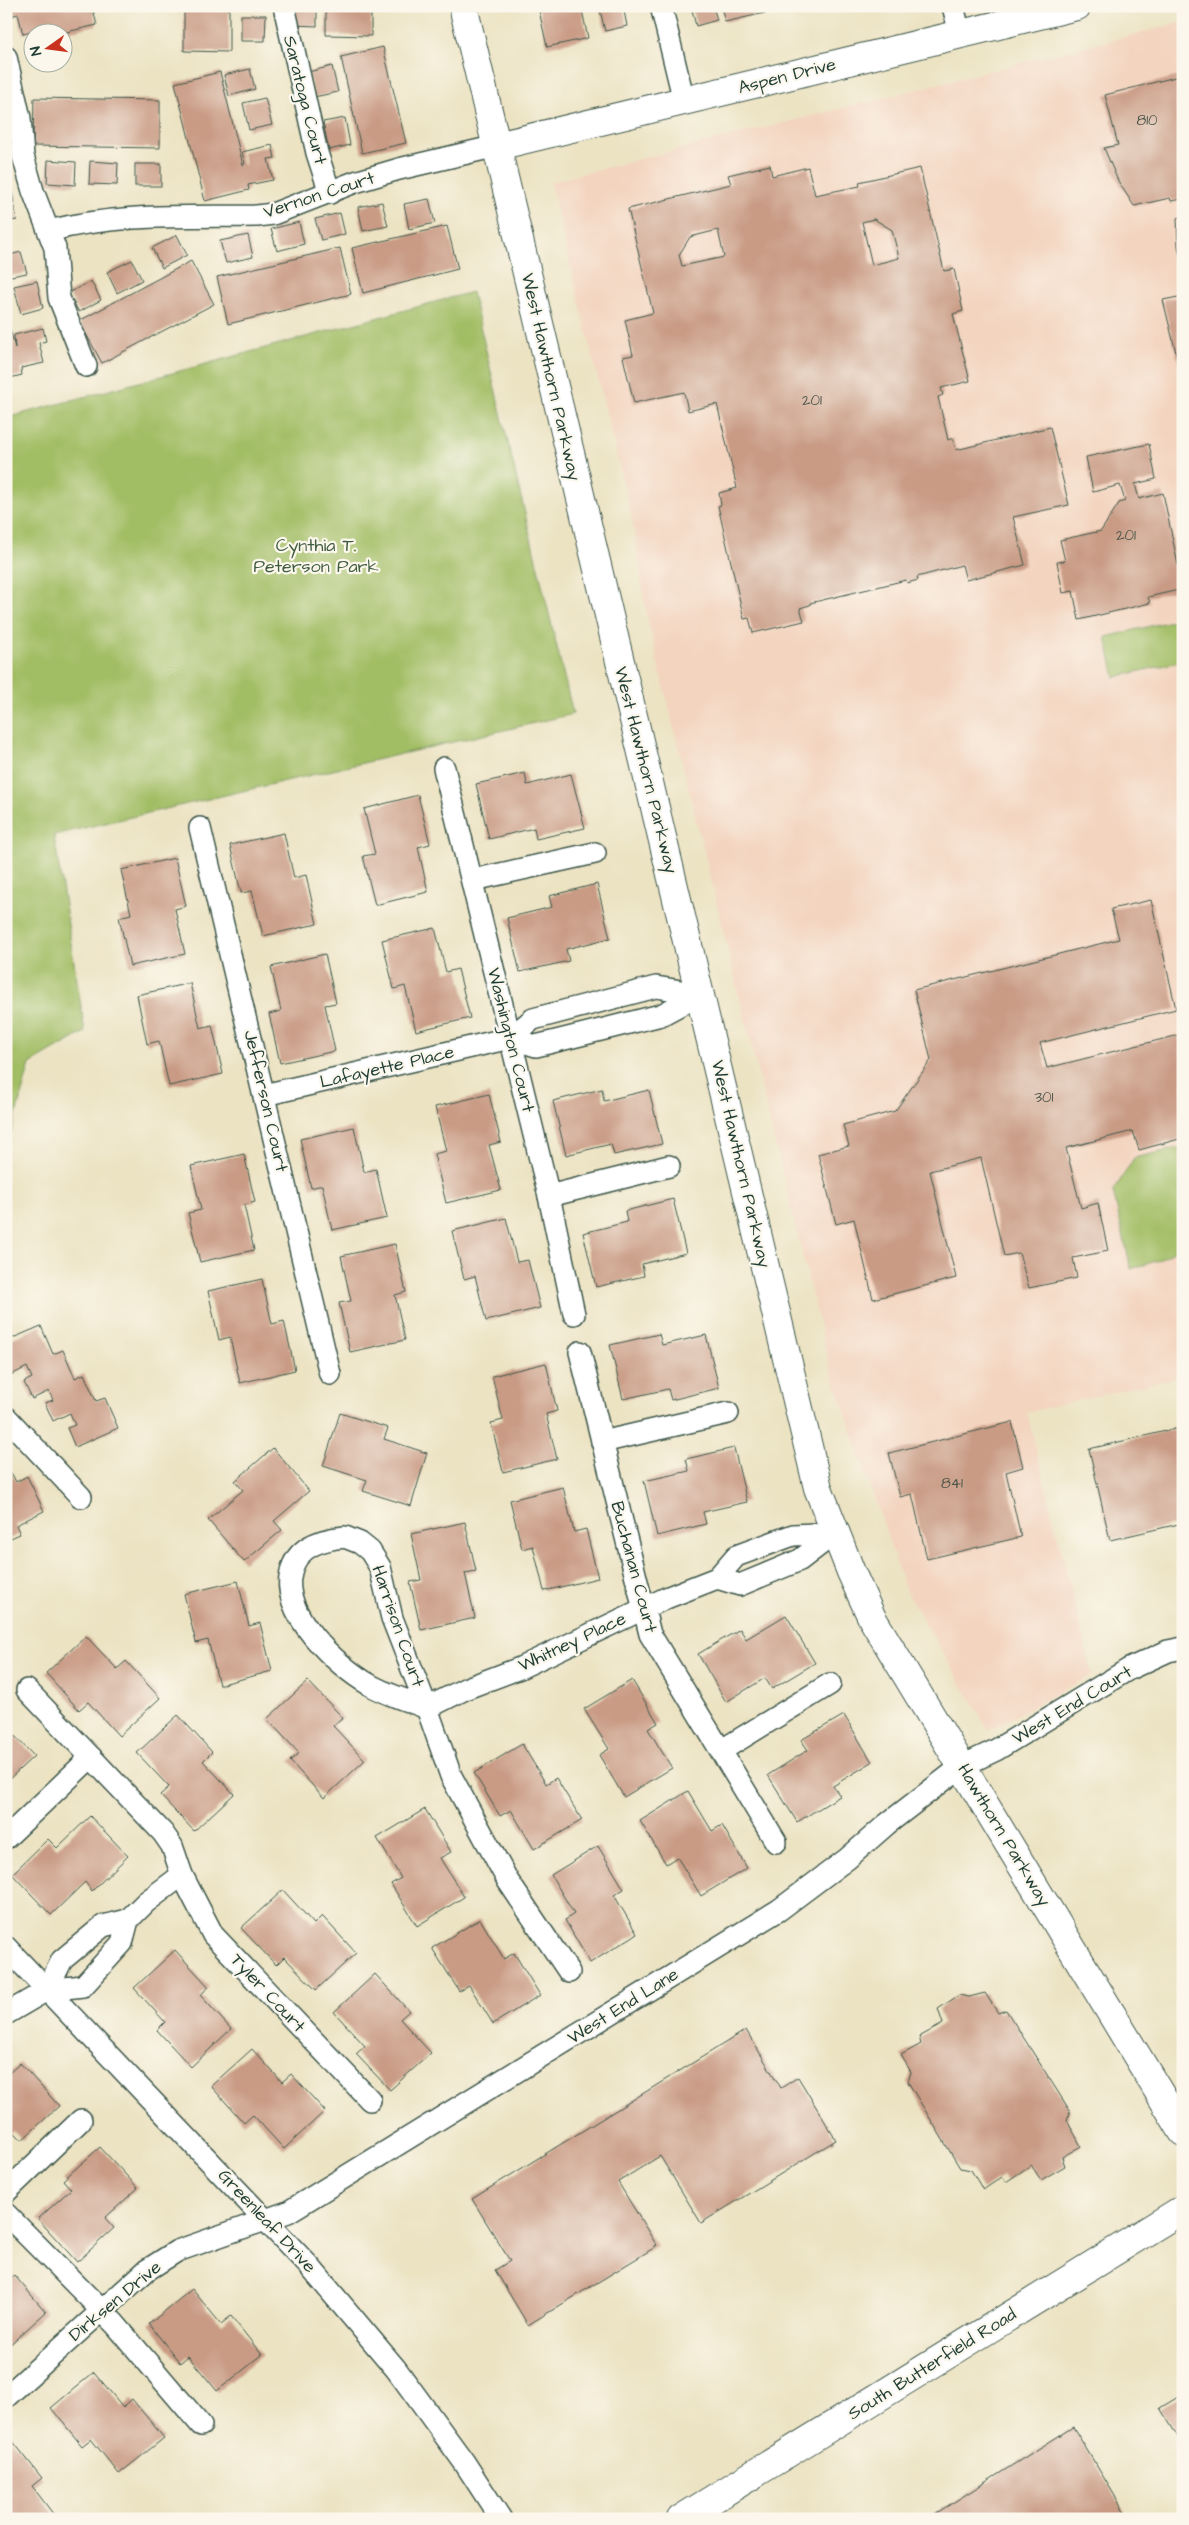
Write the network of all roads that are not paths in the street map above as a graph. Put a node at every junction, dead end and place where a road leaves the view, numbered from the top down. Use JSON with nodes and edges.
{"nodes":[{"id":1,"x":284,"y":6,"type":"edge"},
{"id":2,"x":463,"y":6,"type":"edge"},
{"id":3,"x":661,"y":6,"type":"edge"},
{"id":4,"x":953,"y":6,"type":"edge"},
{"id":5,"x":1077,"y":6,"type":"edge"},
{"id":6,"x":960,"y":34,"type":"junction"},
{"id":7,"x":6,"y":57,"type":"edge"},
{"id":8,"x":684,"y":101,"type":"junction"},
{"id":9,"x":497,"y":146,"type":"junction"},
{"id":10,"x":330,"y":193,"type":"junction"},
{"id":11,"x":49,"y":231,"type":"junction"},
{"id":12,"x":86,"y":366,"type":"dead end"},
{"id":13,"x":444,"y":768,"type":"dead end"},
{"id":14,"x":200,"y":828,"type":"dead end"},
{"id":15,"x":595,"y":853,"type":"dead end"},
{"id":16,"x":473,"y":880,"type":"junction"},
{"id":17,"x":700,"y":994,"type":"junction"},
{"id":18,"x":510,"y":1038,"type":"junction"},
{"id":19,"x":264,"y":1096,"type":"junction"},
{"id":20,"x":669,"y":1166,"type":"dead end"},
{"id":21,"x":550,"y":1196,"type":"junction"},
{"id":22,"x":574,"y":1314,"type":"dead end"},
{"id":23,"x":580,"y":1352,"type":"dead end"},
{"id":24,"x":330,"y":1374,"type":"dead end"},
{"id":25,"x":728,"y":1413,"type":"dead end"},
{"id":26,"x":6,"y":1417,"type":"edge"},
{"id":27,"x":602,"y":1442,"type":"junction"},
{"id":28,"x":81,"y":1497,"type":"dead end"},
{"id":29,"x":835,"y":1533,"type":"junction"},
{"id":30,"x":717,"y":1578,"type":"junction"},
{"id":31,"x":644,"y":1609,"type":"junction"},
{"id":32,"x":1183,"y":1648,"type":"edge"},
{"id":33,"x":830,"y":1684,"type":"dead end"},
{"id":34,"x":27,"y":1690,"type":"dead end"},
{"id":35,"x":427,"y":1708,"type":"junction"},
{"id":36,"x":722,"y":1750,"type":"junction"},
{"id":37,"x":91,"y":1757,"type":"junction"},
{"id":38,"x":962,"y":1766,"type":"junction"},
{"id":39,"x":6,"y":1838,"type":"edge"},
{"id":40,"x":776,"y":1842,"type":"dead end"},
{"id":41,"x":182,"y":1875,"type":"junction"},
{"id":42,"x":128,"y":1920,"type":"junction"},
{"id":43,"x":6,"y":1947,"type":"edge"},
{"id":44,"x":569,"y":1972,"type":"dead end"},
{"id":45,"x":47,"y":1990,"type":"junction"},
{"id":46,"x":6,"y":2014,"type":"edge"},
{"id":47,"x":370,"y":2100,"type":"dead end"},
{"id":48,"x":81,"y":2120,"type":"dead end"},
{"id":49,"x":1183,"y":2132,"type":"edge"},
{"id":50,"x":6,"y":2192,"type":"edge"},
{"id":51,"x":1183,"y":2209,"type":"edge"},
{"id":52,"x":6,"y":2214,"type":"edge"},
{"id":53,"x":266,"y":2219,"type":"junction"},
{"id":54,"x":101,"y":2311,"type":"junction"},
{"id":55,"x":6,"y":2397,"type":"edge"},
{"id":56,"x":202,"y":2425,"type":"dead end"},
{"id":57,"x":500,"y":2519,"type":"edge"},
{"id":58,"x":681,"y":2519,"type":"edge"}],
"edges":[{"from":1,"to":10,"type":"street","name":"Saratoga Court"},
{"from":2,"to":9,"type":"street","name":"West Hawthorn Parkway"},
{"from":3,"to":8,"type":"street"},
{"from":4,"to":6,"type":"street"},
{"from":5,"to":6,"type":"street","name":"Aspen Drive"},
{"from":6,"to":8,"type":"street","name":"Aspen Drive"},
{"from":7,"to":11,"type":"street"},
{"from":8,"to":9,"type":"street","name":"Aspen Drive"},
{"from":9,"to":10,"type":"street","name":"Vernon Court"},
{"from":9,"to":17,"type":"street","name":"West Hawthorn Parkway"},
{"from":10,"to":11,"type":"street","name":"Vernon Court"},
{"from":11,"to":12,"type":"street"},
{"from":13,"to":16,"type":"street","name":"Washington Court"},
{"from":14,"to":19,"type":"street","name":"Jefferson Court"},
{"from":15,"to":16,"type":"street"},
{"from":16,"to":18,"type":"street","name":"Washington Court"},
{"from":17,"to":18,"type":"street"},
{"from":17,"to":18,"type":"street","name":"Lafayette Place"},
{"from":17,"to":29,"type":"street","name":"West Hawthorn Parkway"},
{"from":18,"to":19,"type":"street","name":"Lafayette Place"},
{"from":18,"to":21,"type":"street","name":"Washington Court"},
{"from":19,"to":24,"type":"street","name":"Jefferson Court"},
{"from":20,"to":21,"type":"street"},
{"from":21,"to":22,"type":"street","name":"Washington Court"},
{"from":23,"to":27,"type":"street","name":"Buchanan Court"},
{"from":25,"to":27,"type":"street"},
{"from":26,"to":28,"type":"street"},
{"from":27,"to":31,"type":"street","name":"Buchanan Court"},
{"from":29,"to":30,"type":"street","name":"Whitney Place"},
{"from":29,"to":30,"type":"street"},
{"from":29,"to":38,"type":"street","name":"Hawthorn Parkway"},
{"from":30,"to":31,"type":"street","name":"Whitney Place"},
{"from":31,"to":35,"type":"street","name":"Whitney Place"},
{"from":31,"to":36,"type":"street","name":"Buchanan Court"},
{"from":32,"to":38,"type":"street","name":"West End Court"},
{"from":33,"to":36,"type":"street"},
{"from":34,"to":37,"type":"street","name":"Tyler Court"},
{"from":35,"to":35,"type":"street","name":"Harrison Court"},
{"from":35,"to":44,"type":"street","name":"Harrison Court"},
{"from":36,"to":40,"type":"street","name":"Buchanan Court"},
{"from":37,"to":39,"type":"street"},
{"from":37,"to":41,"type":"street","name":"Tyler Court"},
{"from":38,"to":49,"type":"street","name":"Hawthorn Parkway"},
{"from":38,"to":53,"type":"street","name":"West End Lane"},
{"from":41,"to":42,"type":"street"},
{"from":41,"to":47,"type":"street","name":"Tyler Court"},
{"from":42,"to":45,"type":"street"},
{"from":42,"to":45,"type":"street"},
{"from":43,"to":45,"type":"street","name":"Greenleaf Drive"},
{"from":45,"to":46,"type":"street"},
{"from":45,"to":53,"type":"street","name":"Greenleaf Drive"},
{"from":48,"to":50,"type":"street"},
{"from":51,"to":58,"type":"street","name":"South Butterfield Road"},
{"from":52,"to":54,"type":"street"},
{"from":53,"to":54,"type":"street","name":"Dirksen Drive"},
{"from":53,"to":57,"type":"street","name":"Greenleaf Drive"},
{"from":54,"to":55,"type":"street","name":"Dirksen Drive"},
{"from":54,"to":56,"type":"street"}]}
